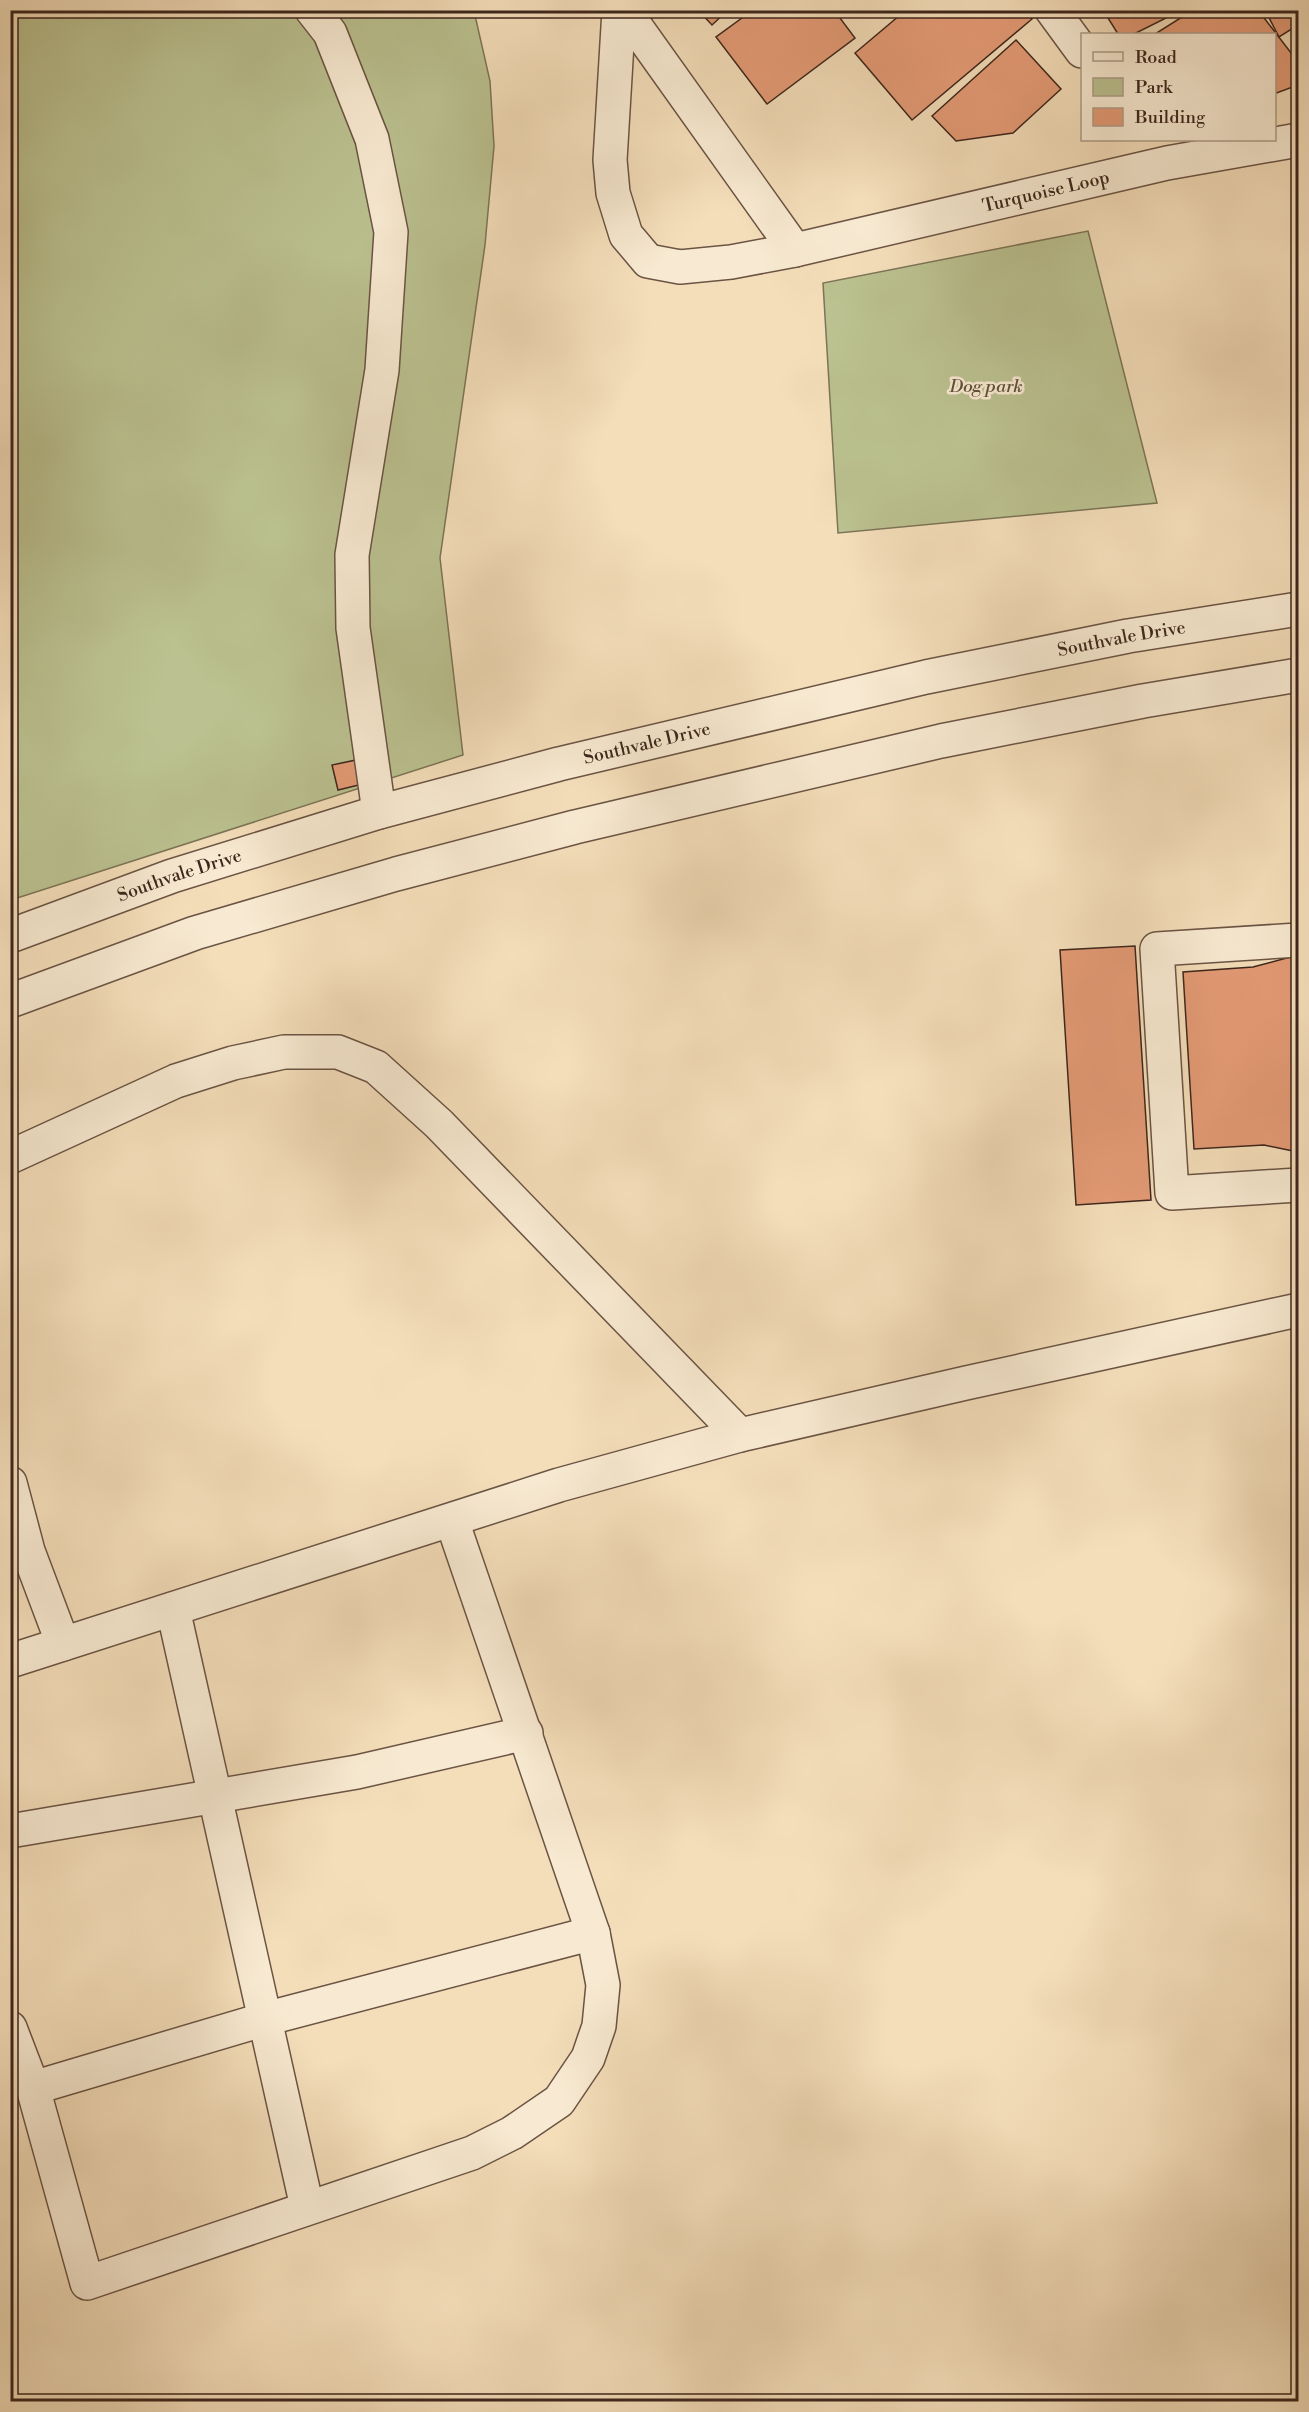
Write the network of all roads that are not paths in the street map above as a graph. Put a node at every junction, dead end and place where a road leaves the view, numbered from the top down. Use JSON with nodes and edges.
{"nodes":[{"id":1,"x":312,"y":10,"type":"edge"},
{"id":2,"x":619,"y":10,"type":"edge"},
{"id":3,"x":624,"y":10,"type":"edge"},
{"id":4,"x":1052,"y":10,"type":"edge"},
{"id":5,"x":1081,"y":48,"type":"edge"},
{"id":6,"x":1299,"y":140,"type":"edge"},
{"id":7,"x":1158,"y":151,"type":"edge"},
{"id":8,"x":795,"y":250,"type":"junction"},
{"id":9,"x":1299,"y":609,"type":"edge"},
{"id":10,"x":1299,"y":675,"type":"edge"},
{"id":11,"x":379,"y":812,"type":"junction"},
{"id":12,"x":10,"y":936,"type":"edge"},
{"id":13,"x":1299,"y":940,"type":"edge"},
{"id":14,"x":10,"y":1000,"type":"edge"},
{"id":15,"x":10,"y":1157,"type":"edge"},
{"id":16,"x":1299,"y":1185,"type":"edge"},
{"id":17,"x":1299,"y":1310,"type":"edge"},
{"id":18,"x":740,"y":1435,"type":"junction"},
{"id":19,"x":10,"y":1483,"type":"edge"},
{"id":20,"x":452,"y":1521,"type":"junction"},
{"id":21,"x":173,"y":1609,"type":"junction"},
{"id":22,"x":63,"y":1644,"type":"junction"},
{"id":23,"x":10,"y":1661,"type":"edge"},
{"id":24,"x":526,"y":1733,"type":"junction"},
{"id":25,"x":214,"y":1795,"type":"junction"},
{"id":26,"x":10,"y":1831,"type":"edge"},
{"id":27,"x":593,"y":1934,"type":"junction"},
{"id":28,"x":265,"y":2019,"type":"junction"},
{"id":29,"x":10,"y":2028,"type":"edge"},
{"id":30,"x":33,"y":2088,"type":"junction"},
{"id":31,"x":307,"y":2207,"type":"junction"}],
"edges":[{"from":1,"to":11,"type":"street"},
{"from":2,"to":8,"type":"street","name":"Turquoise Loop"},
{"from":3,"to":8,"type":"street"},
{"from":4,"to":5,"type":"street"},
{"from":6,"to":7,"type":"street","name":"Turquoise Loop"},
{"from":7,"to":8,"type":"street","name":"Turquoise Loop"},
{"from":9,"to":11,"type":"street","name":"Southvale Drive"},
{"from":10,"to":14,"type":"street"},
{"from":11,"to":12,"type":"street","name":"Southvale Drive"},
{"from":13,"to":16,"type":"street"},
{"from":15,"to":18,"type":"street"},
{"from":17,"to":18,"type":"street"},
{"from":18,"to":20,"type":"street"},
{"from":19,"to":22,"type":"street"},
{"from":20,"to":21,"type":"street"},
{"from":20,"to":24,"type":"street"},
{"from":21,"to":22,"type":"street"},
{"from":21,"to":25,"type":"street"},
{"from":22,"to":23,"type":"street"},
{"from":24,"to":25,"type":"street"},
{"from":24,"to":27,"type":"street"},
{"from":25,"to":26,"type":"street"},
{"from":25,"to":28,"type":"street"},
{"from":27,"to":28,"type":"street"},
{"from":27,"to":31,"type":"street"},
{"from":28,"to":30,"type":"street"},
{"from":28,"to":31,"type":"street"},
{"from":29,"to":30,"type":"street"},
{"from":30,"to":31,"type":"street"}]}
